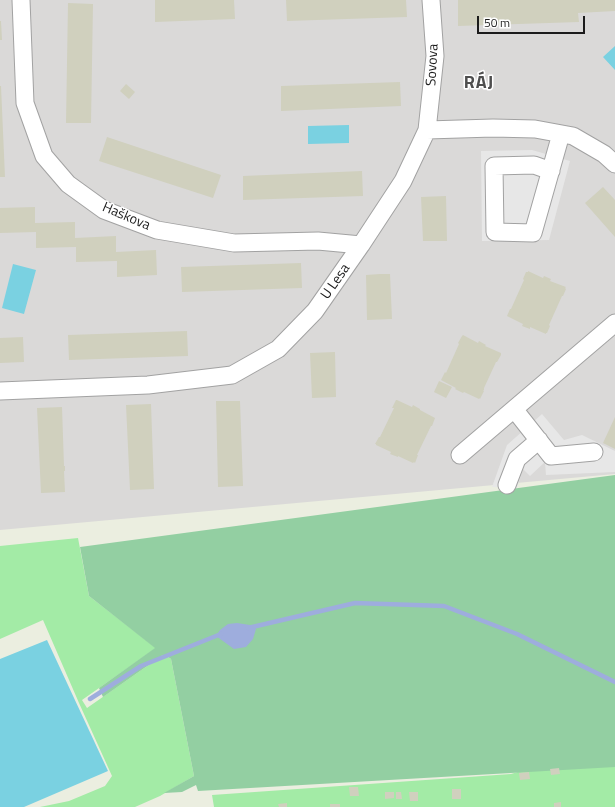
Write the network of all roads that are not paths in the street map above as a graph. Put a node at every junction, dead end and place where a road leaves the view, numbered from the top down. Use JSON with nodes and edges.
{"nodes":[{"id":1,"x":21,"y":0,"type":"edge"},
{"id":2,"x":431,"y":0,"type":"edge"},
{"id":3,"x":427,"y":130,"type":"junction"},
{"id":4,"x":561,"y":134,"type":"junction"},
{"id":5,"x":615,"y":164,"type":"edge"},
{"id":6,"x":550,"y":171,"type":"junction"},
{"id":7,"x":361,"y":245,"type":"junction"},
{"id":8,"x":615,"y":323,"type":"edge"},
{"id":9,"x":0,"y":391,"type":"edge"},
{"id":10,"x":514,"y":409,"type":"junction"},
{"id":11,"x":539,"y":440,"type":"junction"},
{"id":12,"x":594,"y":452,"type":"dead end"},
{"id":13,"x":460,"y":455,"type":"dead end"},
{"id":14,"x":507,"y":485,"type":"dead end"}],
"edges":[{"from":1,"to":7,"type":"street","name":"Haškova"},
{"from":2,"to":3,"type":"street","name":"Sovova"},
{"from":3,"to":4,"type":"street"},
{"from":3,"to":7,"type":"street","name":"U Lesa"},
{"from":4,"to":5,"type":"street"},
{"from":4,"to":6,"type":"street"},
{"from":6,"to":6,"type":"street"},
{"from":7,"to":9,"type":"street","name":"U Lesa"},
{"from":8,"to":10,"type":"street"},
{"from":10,"to":11,"type":"street"},
{"from":10,"to":13,"type":"street"},
{"from":11,"to":12,"type":"street"},
{"from":11,"to":14,"type":"street"}]}
